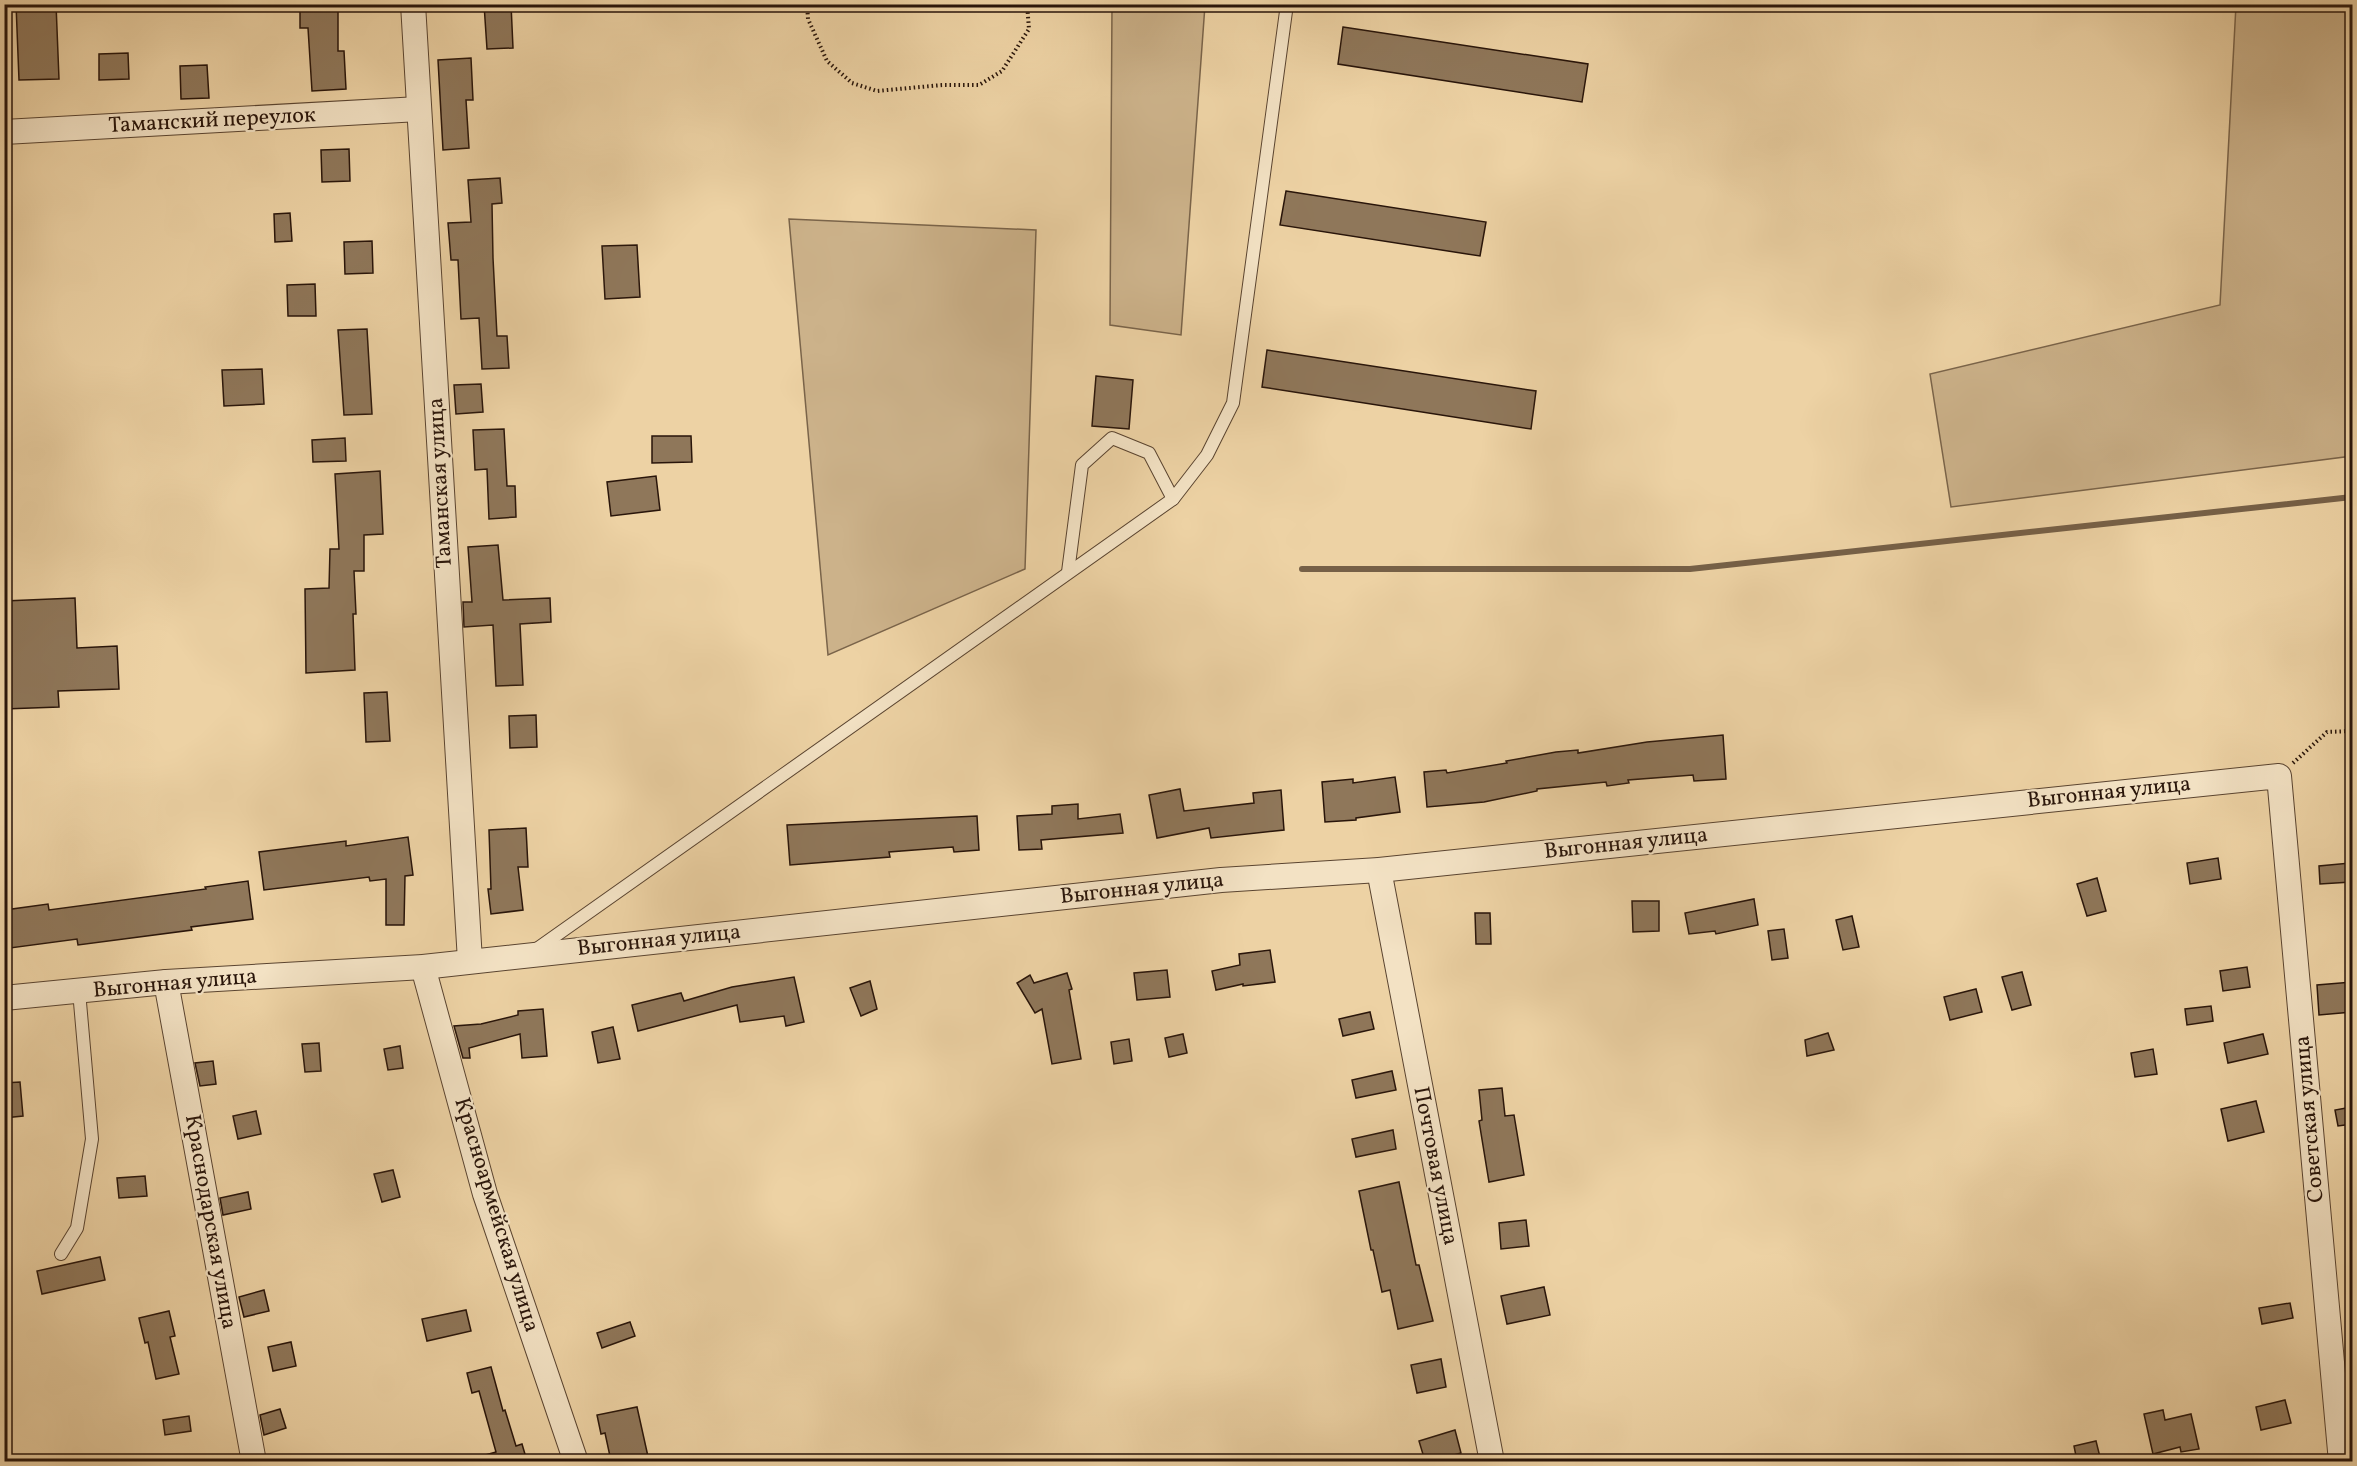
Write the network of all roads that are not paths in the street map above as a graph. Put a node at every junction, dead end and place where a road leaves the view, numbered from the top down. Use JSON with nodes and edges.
{"nodes":[{"id":1,"x":412,"y":4,"type":"edge"},
{"id":2,"x":1287,"y":4,"type":"edge"},
{"id":3,"x":419,"y":109,"type":"junction"},
{"id":4,"x":4,"y":132,"type":"edge"},
{"id":5,"x":1173,"y":500,"type":"junction"},
{"id":6,"x":1068,"y":572,"type":"junction"},
{"id":7,"x":2279,"y":776,"type":"joint"},
{"id":8,"x":1379,"y":870,"type":"junction"},
{"id":9,"x":528,"y":955,"type":"junction"},
{"id":10,"x":470,"y":961,"type":"junction"},
{"id":11,"x":423,"y":967,"type":"junction"},
{"id":12,"x":166,"y":982,"type":"junction"},
{"id":13,"x":79,"y":992,"type":"junction"},
{"id":14,"x":4,"y":998,"type":"edge"},
{"id":15,"x":62,"y":1254,"type":"dead end"},
{"id":16,"x":254,"y":1461,"type":"edge"},
{"id":17,"x":576,"y":1461,"type":"edge"},
{"id":18,"x":1492,"y":1461,"type":"edge"},
{"id":19,"x":2341,"y":1461,"type":"edge"}],
"edges":[{"from":1,"to":3,"type":"street","name":"Таманская улица"},
{"from":2,"to":5,"type":"lane"},
{"from":3,"to":4,"type":"street","name":"Таманский переулок"},
{"from":3,"to":10,"type":"street","name":"Таманская улица"},
{"from":5,"to":6,"type":"lane"},
{"from":5,"to":6,"type":"lane"},
{"from":6,"to":9,"type":"lane"},
{"from":7,"to":8,"type":"street","name":"Выгонная улица"},
{"from":7,"to":19,"type":"street","name":"Советская улица"},
{"from":8,"to":9,"type":"street","name":"Выгонная улица"},
{"from":8,"to":18,"type":"street","name":"Почтовая улица"},
{"from":9,"to":10,"type":"street","name":"Выгонная улица"},
{"from":10,"to":11,"type":"street","name":"Выгонная улица"},
{"from":11,"to":12,"type":"street","name":"Выгонная улица"},
{"from":11,"to":17,"type":"street","name":"Красноармейская улица"},
{"from":12,"to":13,"type":"street","name":"Выгонная улица"},
{"from":12,"to":16,"type":"street","name":"Краснодарская улица"},
{"from":13,"to":14,"type":"street","name":"Выгонная улица"},
{"from":13,"to":15,"type":"lane"}]}
